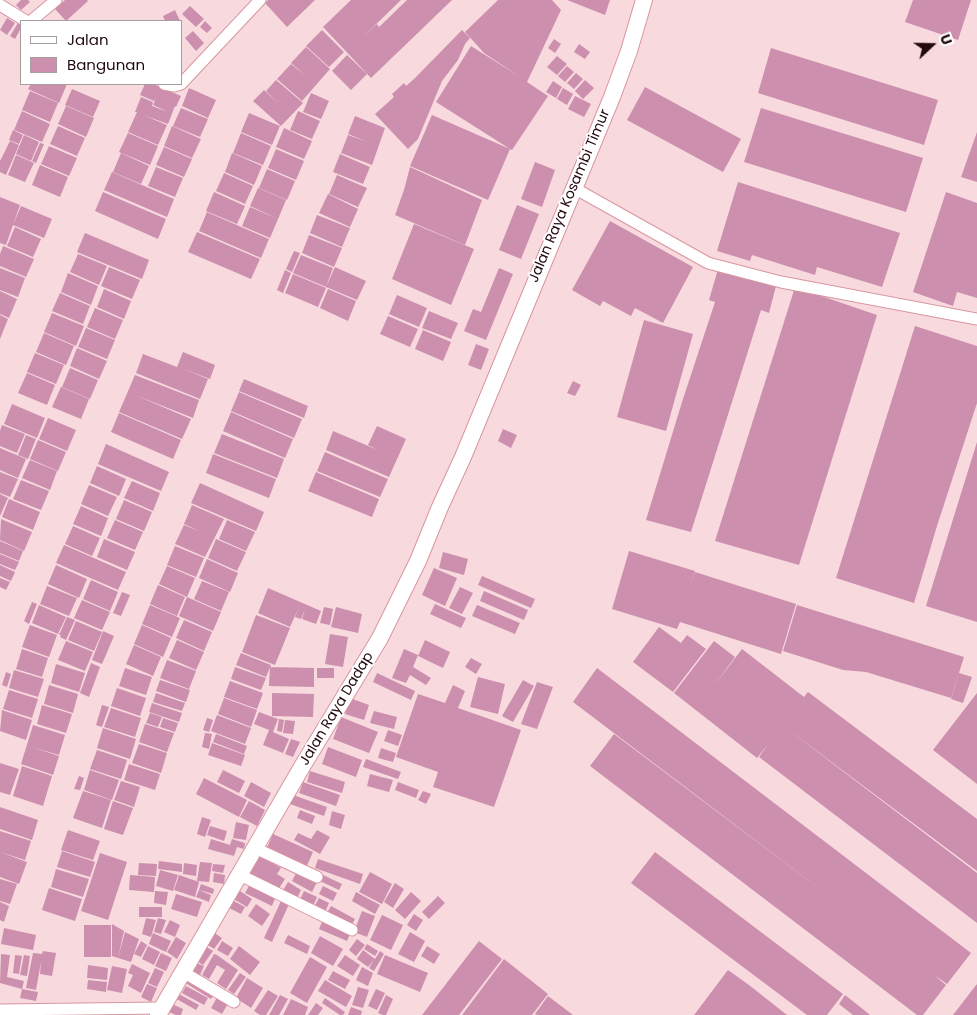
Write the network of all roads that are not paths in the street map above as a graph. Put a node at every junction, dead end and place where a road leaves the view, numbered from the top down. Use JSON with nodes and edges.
{"nodes":[{"id":1,"x":56,"y":0,"type":"edge"},
{"id":2,"x":260,"y":0,"type":"edge"},
{"id":3,"x":644,"y":0,"type":"edge"},
{"id":4,"x":0,"y":5,"type":"edge"},
{"id":5,"x":24,"y":20,"type":"edge"},
{"id":6,"x":32,"y":20,"type":"edge"},
{"id":7,"x":182,"y":83,"type":"edge"},
{"id":8,"x":574,"y":188,"type":"junction"},
{"id":9,"x":977,"y":319,"type":"edge"},
{"id":10,"x":485,"y":388,"type":"joint"},
{"id":11,"x":255,"y":848,"type":"junction"},
{"id":12,"x":240,"y":875,"type":"junction"},
{"id":13,"x":317,"y":877,"type":"dead end"},
{"id":14,"x":352,"y":930,"type":"dead end"},
{"id":15,"x":183,"y":972,"type":"junction"},
{"id":16,"x":234,"y":1002,"type":"dead end"},
{"id":17,"x":0,"y":1010,"type":"edge"},
{"id":18,"x":160,"y":1011,"type":"edge"}],
"edges":[{"from":1,"to":6,"type":"street"},
{"from":2,"to":7,"type":"street"},
{"from":3,"to":8,"type":"main road","name":"Jalan Raya Kosambi Timur"},
{"from":4,"to":5,"type":"street"},
{"from":8,"to":9,"type":"street"},
{"from":8,"to":10,"type":"main road","name":"Jalan Raya Kosambi Timur"},
{"from":10,"to":11,"type":"main road","name":"Jalan Raya Dadap"},
{"from":11,"to":12,"type":"main road","name":"Jalan Raya Dadap"},
{"from":11,"to":13,"type":"street"},
{"from":12,"to":14,"type":"street"},
{"from":12,"to":15,"type":"main road","name":"Jalan Raya Dadap"},
{"from":15,"to":16,"type":"street"},
{"from":15,"to":18,"type":"main road","name":"Jalan Raya Dadap"},
{"from":17,"to":18,"type":"street"}]}
